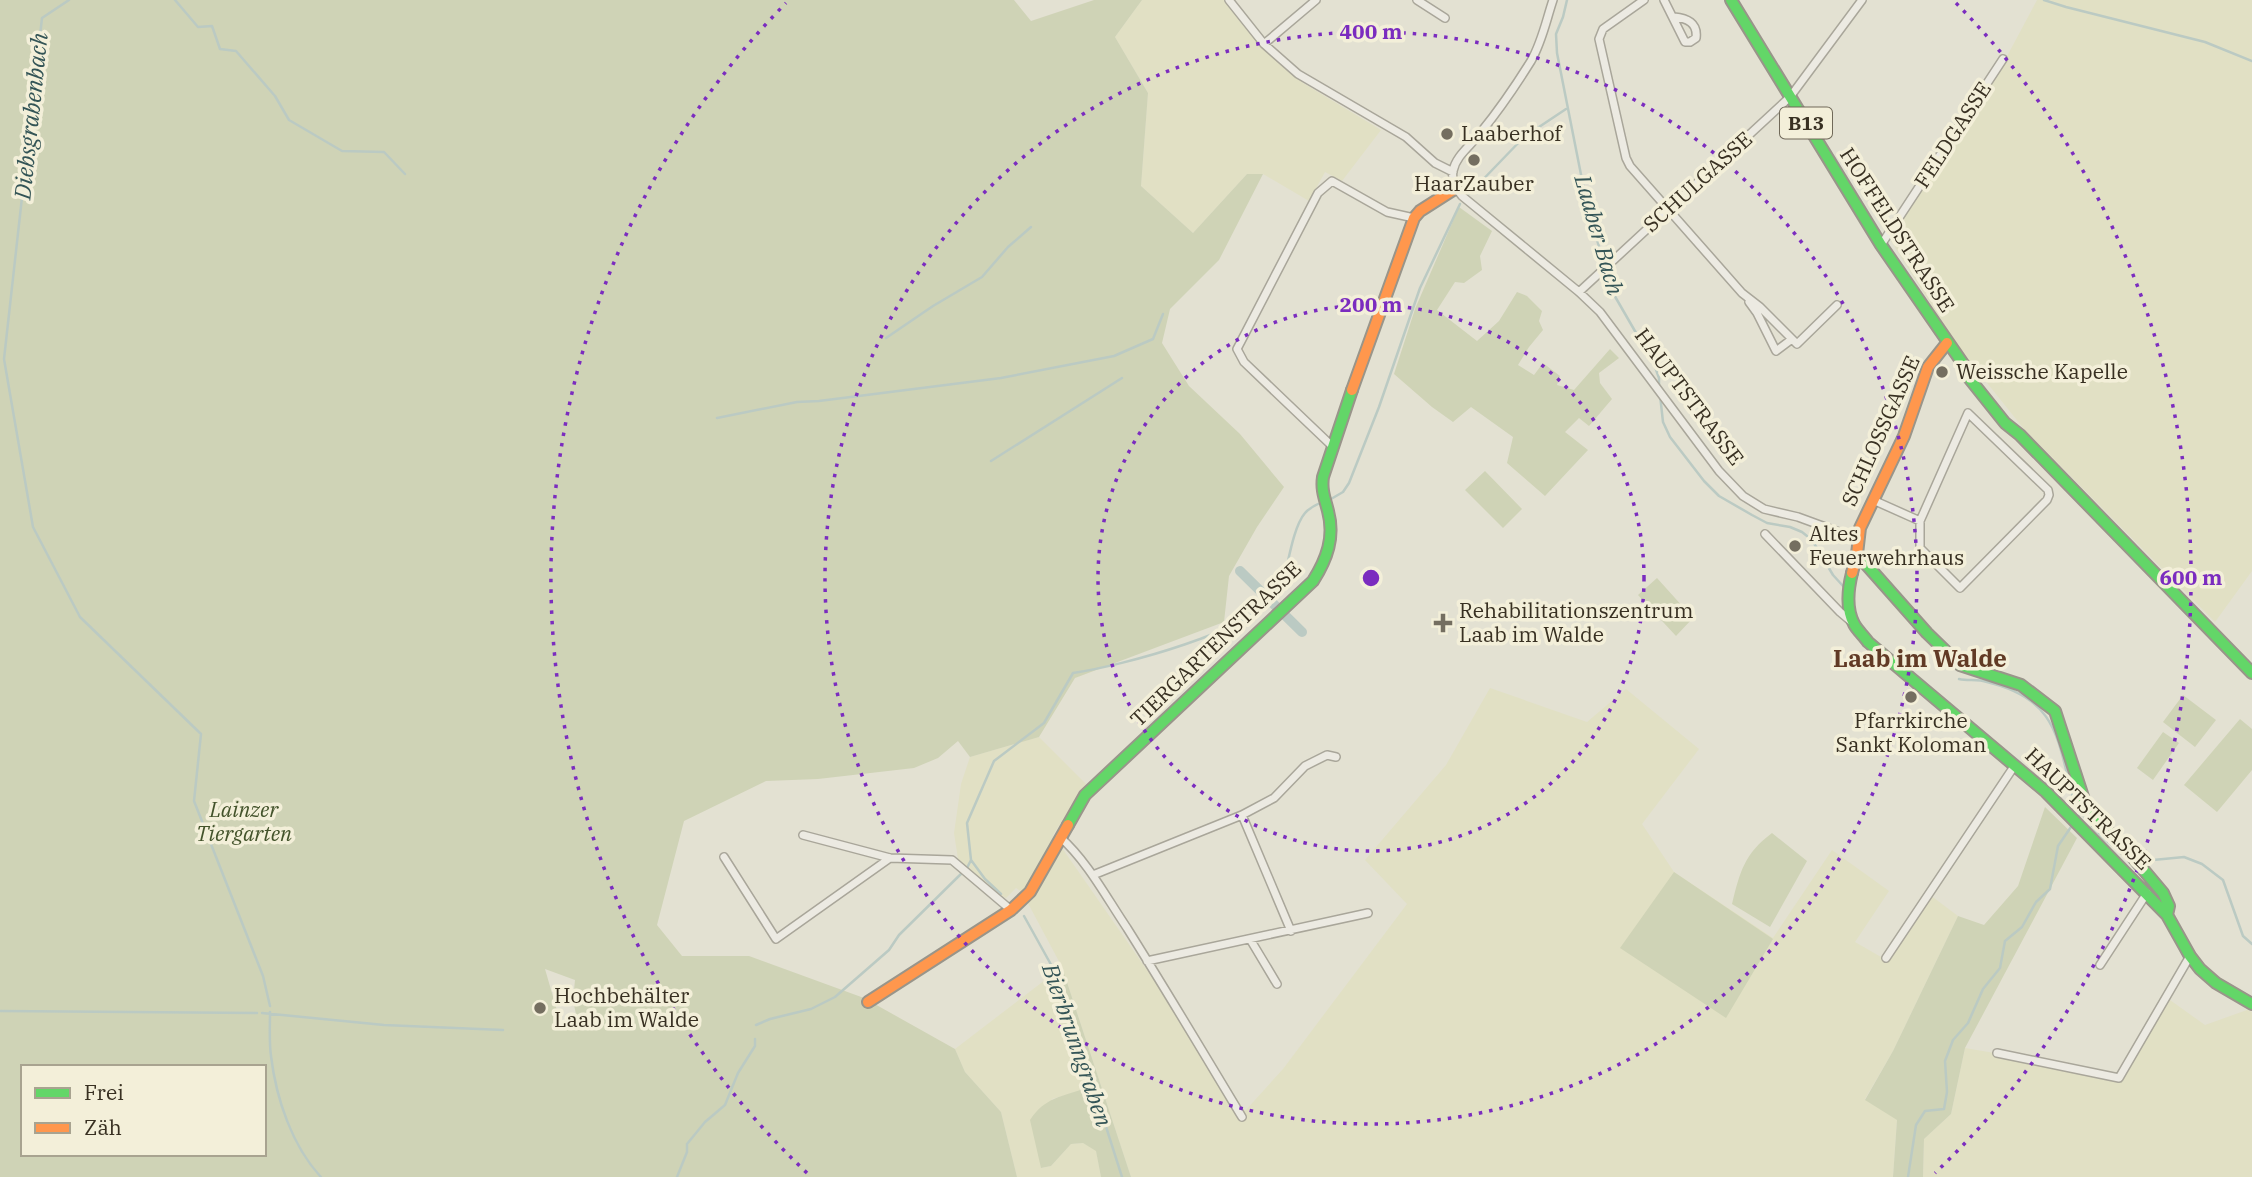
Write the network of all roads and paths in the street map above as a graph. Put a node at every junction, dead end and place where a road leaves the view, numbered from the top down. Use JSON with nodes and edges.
{"nodes":[{"id":1,"x":1228,"y":0,"type":"edge"},
{"id":2,"x":1316,"y":0,"type":"edge"},
{"id":3,"x":1417,"y":0,"type":"edge"},
{"id":4,"x":1553,"y":0,"type":"edge"},
{"id":5,"x":1644,"y":0,"type":"edge"},
{"id":6,"x":1664,"y":0,"type":"edge"},
{"id":7,"x":1731,"y":0,"type":"edge"},
{"id":8,"x":1862,"y":0,"type":"edge"},
{"id":9,"x":1674,"y":17,"type":"dead end"},
{"id":10,"x":1445,"y":18,"type":"dead end"},
{"id":11,"x":1264,"y":44,"type":"junction"},
{"id":12,"x":2003,"y":60,"type":"dead end"},
{"id":13,"x":1790,"y":97,"type":"junction"},
{"id":14,"x":1452,"y":172,"type":"junction"},
{"id":15,"x":1455,"y":188,"type":"junction"},
{"id":16,"x":1669,"y":208,"type":"junction"},
{"id":17,"x":1415,"y":218,"type":"junction"},
{"id":18,"x":1881,"y":245,"type":"junction"},
{"id":19,"x":1579,"y":292,"type":"junction"},
{"id":20,"x":1742,"y":293,"type":"junction"},
{"id":21,"x":1837,"y":305,"type":"dead end"},
{"id":22,"x":1792,"y":339,"type":"junction"},
{"id":23,"x":1947,"y":344,"type":"junction"},
{"id":24,"x":1332,"y":446,"type":"junction"},
{"id":25,"x":1873,"y":500,"type":"junction"},
{"id":26,"x":1920,"y":522,"type":"junction"},
{"id":27,"x":1765,"y":534,"type":"dead end"},
{"id":28,"x":1858,"y":539,"type":"junction"},
{"id":29,"x":1857,"y":554,"type":"junction"},
{"id":30,"x":1853,"y":623,"type":"junction"},
{"id":31,"x":2252,"y":673,"type":"edge"},
{"id":32,"x":1335,"y":757,"type":"dead end"},
{"id":33,"x":2015,"y":765,"type":"junction"},
{"id":34,"x":1242,"y":815,"type":"junction"},
{"id":35,"x":803,"y":835,"type":"dead end"},
{"id":36,"x":1060,"y":837,"type":"junction"},
{"id":37,"x":724,"y":857,"type":"dead end"},
{"id":38,"x":890,"y":858,"type":"junction"},
{"id":39,"x":1093,"y":875,"type":"junction"},
{"id":40,"x":2147,"y":893,"type":"junction"},
{"id":41,"x":1011,"y":910,"type":"junction"},
{"id":42,"x":1368,"y":913,"type":"dead end"},
{"id":43,"x":2167,"y":915,"type":"junction"},
{"id":44,"x":1291,"y":931,"type":"junction"},
{"id":45,"x":1250,"y":939,"type":"junction"},
{"id":46,"x":2190,"y":956,"type":"junction"},
{"id":47,"x":1886,"y":958,"type":"dead end"},
{"id":48,"x":1147,"y":961,"type":"junction"},
{"id":49,"x":2100,"y":965,"type":"dead end"},
{"id":50,"x":1277,"y":984,"type":"dead end"},
{"id":51,"x":868,"y":1002,"type":"dead end"},
{"id":52,"x":2252,"y":1004,"type":"edge"},
{"id":53,"x":1997,"y":1053,"type":"dead end"},
{"id":54,"x":1242,"y":1117,"type":"dead end"}],
"edges":[{"from":1,"to":11,"type":"street"},
{"from":2,"to":11,"type":"street"},
{"from":3,"to":10,"type":"street"},
{"from":4,"to":14,"type":"street"},
{"from":5,"to":16,"type":"street"},
{"from":6,"to":9,"type":"street"},
{"from":7,"to":13,"type":"street","name":"HOFFELDSTRASSE","number":"B13"},
{"from":8,"to":13,"type":"street","name":"SCHULGASSE"},
{"from":11,"to":14,"type":"street"},
{"from":12,"to":18,"type":"street","name":"FELDGASSE"},
{"from":13,"to":16,"type":"street","name":"SCHULGASSE"},
{"from":13,"to":18,"type":"street","name":"HOFFELDSTRASSE","number":"B13"},
{"from":14,"to":15,"type":"street"},
{"from":15,"to":17,"type":"street"},
{"from":15,"to":19,"type":"street","name":"HAUPTSTRASSE"},
{"from":16,"to":19,"type":"street","name":"SCHULGASSE"},
{"from":16,"to":20,"type":"street"},
{"from":17,"to":24,"type":"street","name":"TIERGARTENSTRASSE"},
{"from":17,"to":24,"type":"street"},
{"from":18,"to":23,"type":"street","name":"HOFFELDSTRASSE","number":"B13"},
{"from":19,"to":28,"type":"street","name":"HAUPTSTRASSE"},
{"from":20,"to":22,"type":"street"},
{"from":20,"to":22,"type":"street"},
{"from":21,"to":22,"type":"street"},
{"from":23,"to":25,"type":"street","name":"SCHLOSSGASSE"},
{"from":23,"to":31,"type":"street","name":"HOFFELDSTRASSE","number":"B13"},
{"from":24,"to":36,"type":"street","name":"TIERGARTENSTRASSE"},
{"from":25,"to":26,"type":"street"},
{"from":25,"to":28,"type":"street","name":"SCHLOSSGASSE"},
{"from":26,"to":26,"type":"street"},
{"from":27,"to":30,"type":"street","name":"HAUPTSTRASSE"},
{"from":28,"to":29,"type":"street"},
{"from":29,"to":30,"type":"street"},
{"from":29,"to":43,"type":"street"},
{"from":30,"to":33,"type":"street","name":"HAUPTSTRASSE"},
{"from":32,"to":34,"type":"street"},
{"from":33,"to":40,"type":"street","name":"HAUPTSTRASSE"},
{"from":33,"to":47,"type":"street"},
{"from":34,"to":39,"type":"street"},
{"from":34,"to":44,"type":"street"},
{"from":35,"to":38,"type":"street"},
{"from":36,"to":39,"type":"street"},
{"from":36,"to":41,"type":"street","name":"TIERGARTENSTRASSE"},
{"from":37,"to":38,"type":"street"},
{"from":38,"to":41,"type":"street"},
{"from":39,"to":48,"type":"street"},
{"from":40,"to":43,"type":"street","name":"HAUPTSTRASSE"},
{"from":40,"to":49,"type":"street"},
{"from":41,"to":51,"type":"street","name":"TIERGARTENSTRASSE"},
{"from":42,"to":44,"type":"street"},
{"from":43,"to":46,"type":"street","name":"HAUPTSTRASSE"},
{"from":44,"to":45,"type":"street"},
{"from":45,"to":48,"type":"street"},
{"from":45,"to":50,"type":"street"},
{"from":46,"to":52,"type":"street","name":"HAUPTSTRASSE"},
{"from":46,"to":53,"type":"street"},
{"from":48,"to":54,"type":"street"}]}
